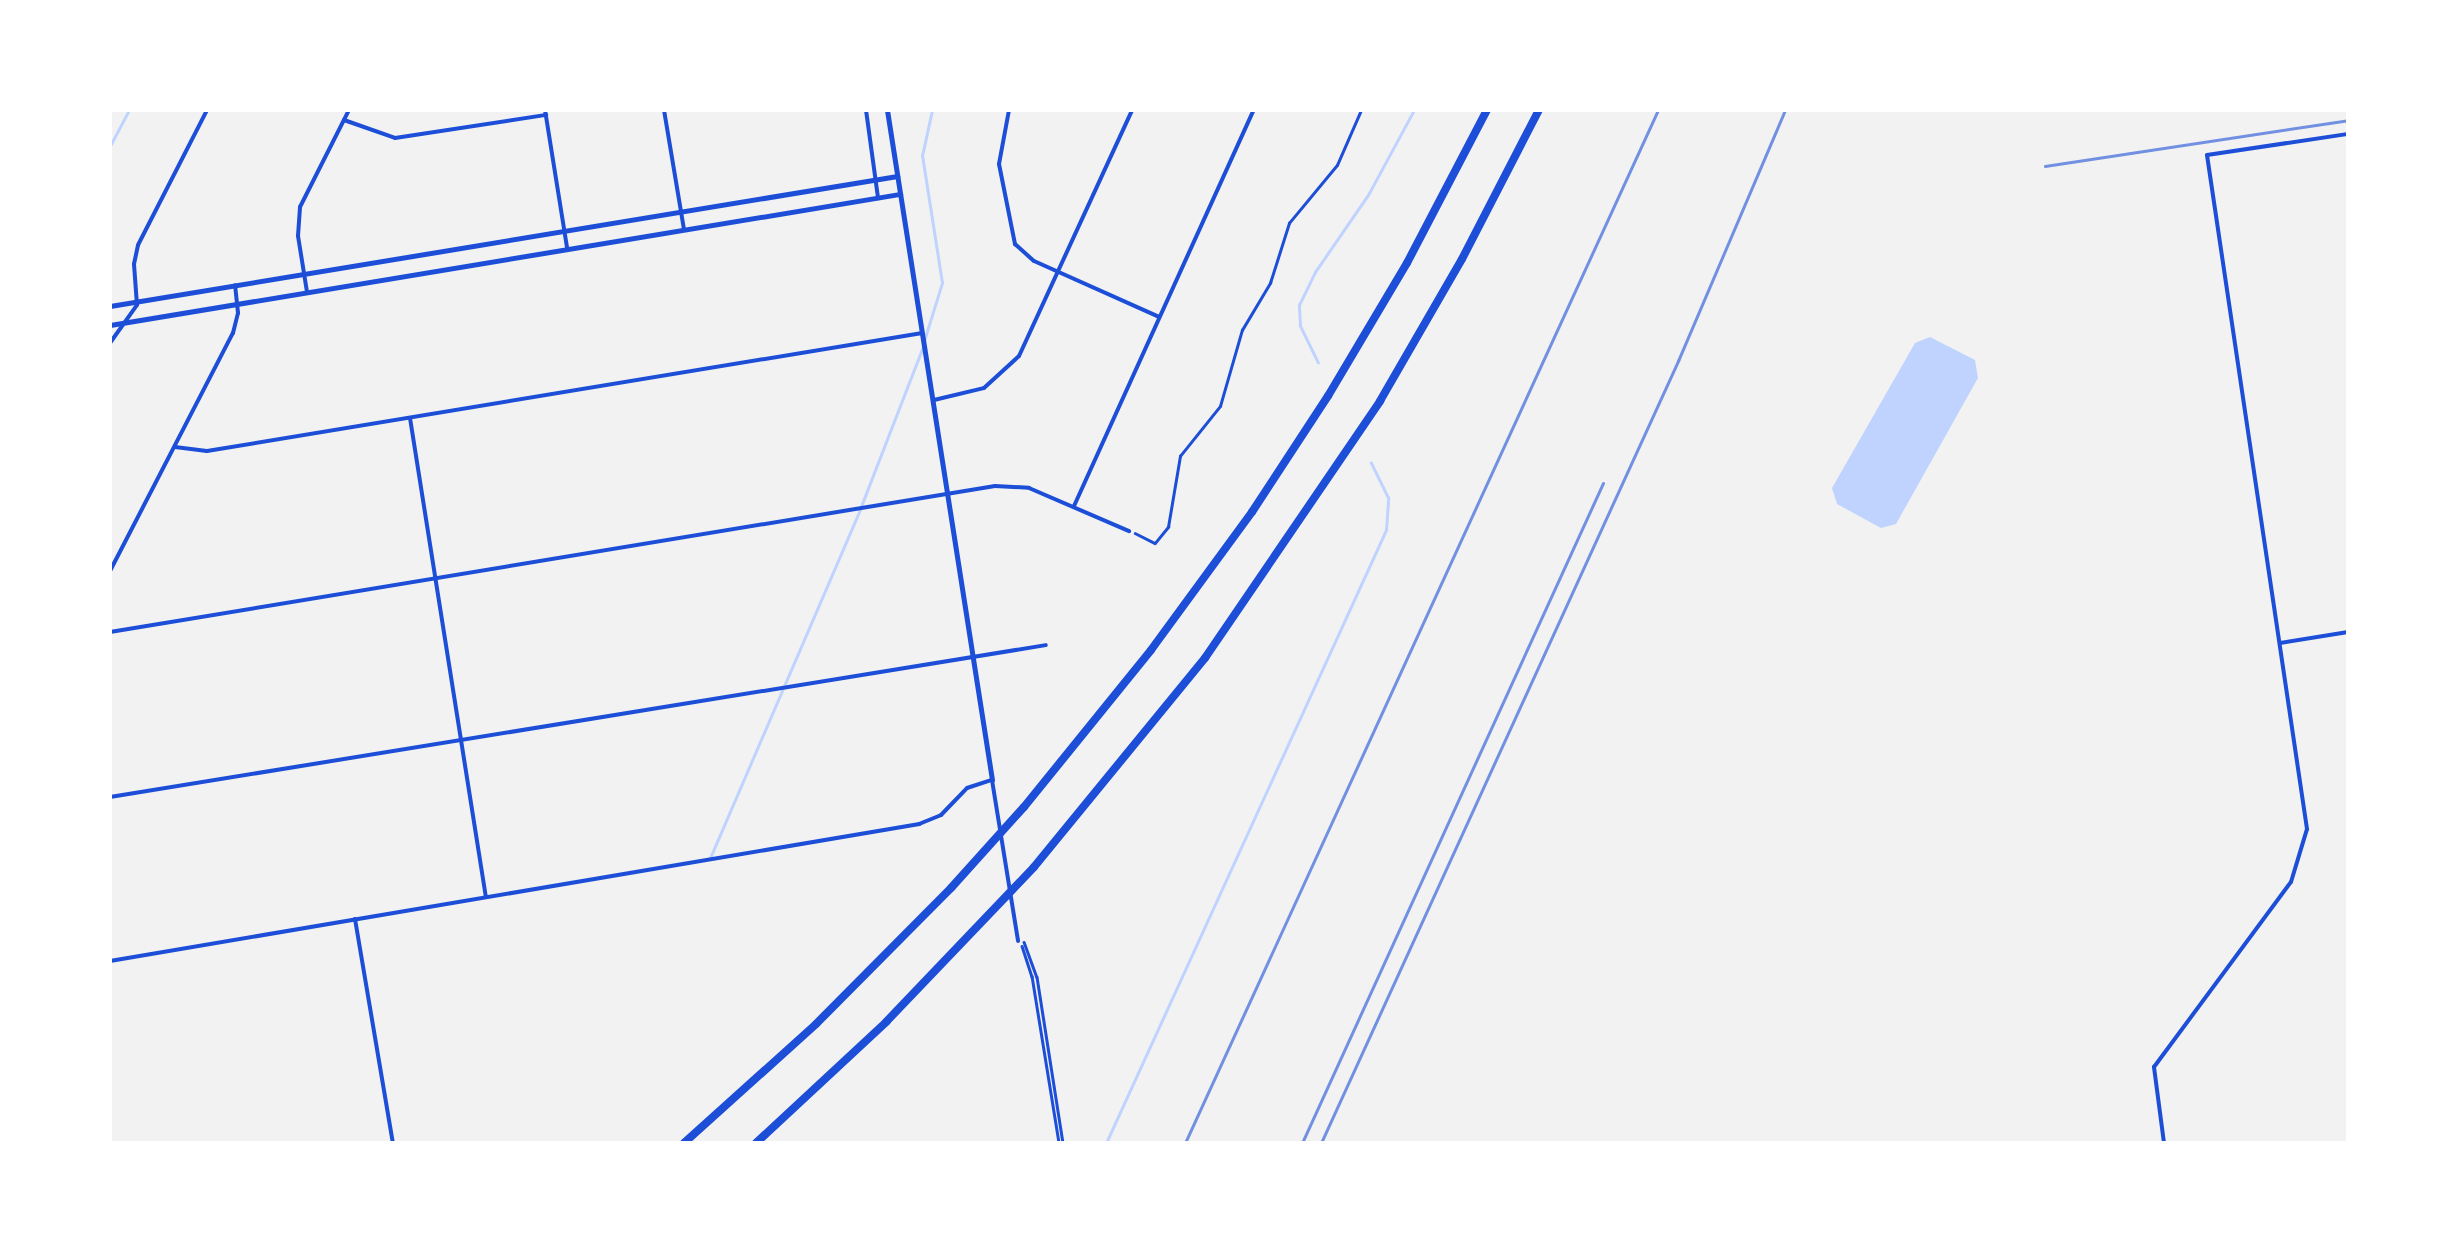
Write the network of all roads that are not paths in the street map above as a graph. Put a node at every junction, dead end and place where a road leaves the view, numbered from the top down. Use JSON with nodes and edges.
{"nodes":[{"id":1,"x":207,"y":110,"type":"edge"},
{"id":2,"x":350,"y":110,"type":"edge"},
{"id":3,"x":664,"y":110,"type":"edge"},
{"id":4,"x":866,"y":110,"type":"edge"},
{"id":5,"x":886,"y":110,"type":"edge"},
{"id":6,"x":1010,"y":110,"type":"edge"},
{"id":7,"x":1132,"y":110,"type":"edge"},
{"id":8,"x":1254,"y":110,"type":"edge"},
{"id":9,"x":1487,"y":110,"type":"edge"},
{"id":10,"x":1539,"y":110,"type":"edge"},
{"id":11,"x":545,"y":112,"type":"edge"},
{"id":12,"x":344,"y":120,"type":"junction"},
{"id":13,"x":2348,"y":134,"type":"edge"},
{"id":14,"x":897,"y":176,"type":"junction"},
{"id":15,"x":876,"y":180,"type":"junction"},
{"id":16,"x":900,"y":194,"type":"junction"},
{"id":17,"x":878,"y":198,"type":"junction"},
{"id":18,"x":681,"y":212,"type":"junction"},
{"id":19,"x":684,"y":230,"type":"junction"},
{"id":20,"x":564,"y":231,"type":"junction"},
{"id":21,"x":567,"y":250,"type":"junction"},
{"id":22,"x":1058,"y":272,"type":"junction"},
{"id":23,"x":304,"y":274,"type":"junction"},
{"id":24,"x":235,"y":285,"type":"junction"},
{"id":25,"x":307,"y":293,"type":"junction"},
{"id":26,"x":138,"y":301,"type":"junction"},
{"id":27,"x":238,"y":304,"type":"junction"},
{"id":28,"x":110,"y":306,"type":"edge"},
{"id":29,"x":1160,"y":318,"type":"junction"},
{"id":30,"x":121,"y":323,"type":"junction"},
{"id":31,"x":110,"y":325,"type":"edge"},
{"id":32,"x":922,"y":334,"type":"junction"},
{"id":33,"x":110,"y":343,"type":"edge"},
{"id":34,"x":932,"y":401,"type":"junction"},
{"id":35,"x":410,"y":418,"type":"junction"},
{"id":36,"x":176,"y":447,"type":"junction"},
{"id":37,"x":947,"y":494,"type":"junction"},
{"id":38,"x":1073,"y":508,"type":"junction"},
{"id":39,"x":1129,"y":531,"type":"road end"},
{"id":40,"x":110,"y":571,"type":"edge"},
{"id":41,"x":436,"y":579,"type":"junction"},
{"id":42,"x":110,"y":632,"type":"edge"},
{"id":43,"x":2348,"y":632,"type":"edge"},
{"id":44,"x":2280,"y":643,"type":"junction"},
{"id":45,"x":1046,"y":644,"type":"dead end"},
{"id":46,"x":973,"y":656,"type":"junction"},
{"id":47,"x":461,"y":740,"type":"junction"},
{"id":48,"x":992,"y":780,"type":"junction"},
{"id":49,"x":110,"y":798,"type":"edge"},
{"id":50,"x":486,"y":896,"type":"junction"},
{"id":51,"x":355,"y":919,"type":"junction"},
{"id":52,"x":1018,"y":941,"type":"road end"},
{"id":53,"x":110,"y":961,"type":"edge"},
{"id":54,"x":393,"y":1143,"type":"edge"},
{"id":55,"x":684,"y":1143,"type":"edge"},
{"id":56,"x":756,"y":1143,"type":"edge"},
{"id":57,"x":2164,"y":1143,"type":"edge"}],
"edges":[{"from":1,"to":26,"type":"street"},
{"from":2,"to":12,"type":"street"},
{"from":3,"to":18,"type":"street"},
{"from":4,"to":15,"type":"street"},
{"from":5,"to":14,"type":"street"},
{"from":6,"to":22,"type":"street"},
{"from":7,"to":22,"type":"street"},
{"from":8,"to":29,"type":"street"},
{"from":9,"to":55,"type":"highway"},
{"from":10,"to":56,"type":"highway"},
{"from":11,"to":12,"type":"street"},
{"from":11,"to":20,"type":"street"},
{"from":12,"to":23,"type":"street"},
{"from":13,"to":44,"type":"street"},
{"from":14,"to":15,"type":"street"},
{"from":14,"to":16,"type":"street"},
{"from":15,"to":17,"type":"street"},
{"from":15,"to":18,"type":"street"},
{"from":16,"to":17,"type":"street"},
{"from":16,"to":32,"type":"street"},
{"from":17,"to":19,"type":"street"},
{"from":18,"to":19,"type":"street"},
{"from":18,"to":20,"type":"street"},
{"from":19,"to":21,"type":"street"},
{"from":20,"to":21,"type":"street"},
{"from":20,"to":23,"type":"street"},
{"from":21,"to":25,"type":"street"},
{"from":22,"to":29,"type":"street"},
{"from":22,"to":34,"type":"street"},
{"from":23,"to":24,"type":"street"},
{"from":23,"to":25,"type":"street"},
{"from":24,"to":26,"type":"street"},
{"from":24,"to":27,"type":"street"},
{"from":25,"to":27,"type":"street"},
{"from":26,"to":28,"type":"street"},
{"from":26,"to":30,"type":"street"},
{"from":27,"to":30,"type":"street"},
{"from":27,"to":36,"type":"street"},
{"from":29,"to":38,"type":"street"},
{"from":30,"to":31,"type":"street"},
{"from":30,"to":33,"type":"street"},
{"from":32,"to":34,"type":"street"},
{"from":32,"to":35,"type":"street"},
{"from":34,"to":37,"type":"street"},
{"from":35,"to":36,"type":"street"},
{"from":35,"to":41,"type":"street"},
{"from":36,"to":40,"type":"street"},
{"from":37,"to":38,"type":"street"},
{"from":37,"to":41,"type":"street"},
{"from":37,"to":46,"type":"street"},
{"from":38,"to":39,"type":"street"},
{"from":41,"to":42,"type":"street"},
{"from":41,"to":47,"type":"street"},
{"from":43,"to":44,"type":"street"},
{"from":44,"to":57,"type":"street"},
{"from":45,"to":46,"type":"street"},
{"from":46,"to":47,"type":"street"},
{"from":46,"to":48,"type":"street"},
{"from":47,"to":49,"type":"street"},
{"from":47,"to":50,"type":"street"},
{"from":48,"to":50,"type":"street"},
{"from":48,"to":52,"type":"street"},
{"from":50,"to":51,"type":"street"},
{"from":51,"to":53,"type":"street"},
{"from":51,"to":54,"type":"street"}]}
